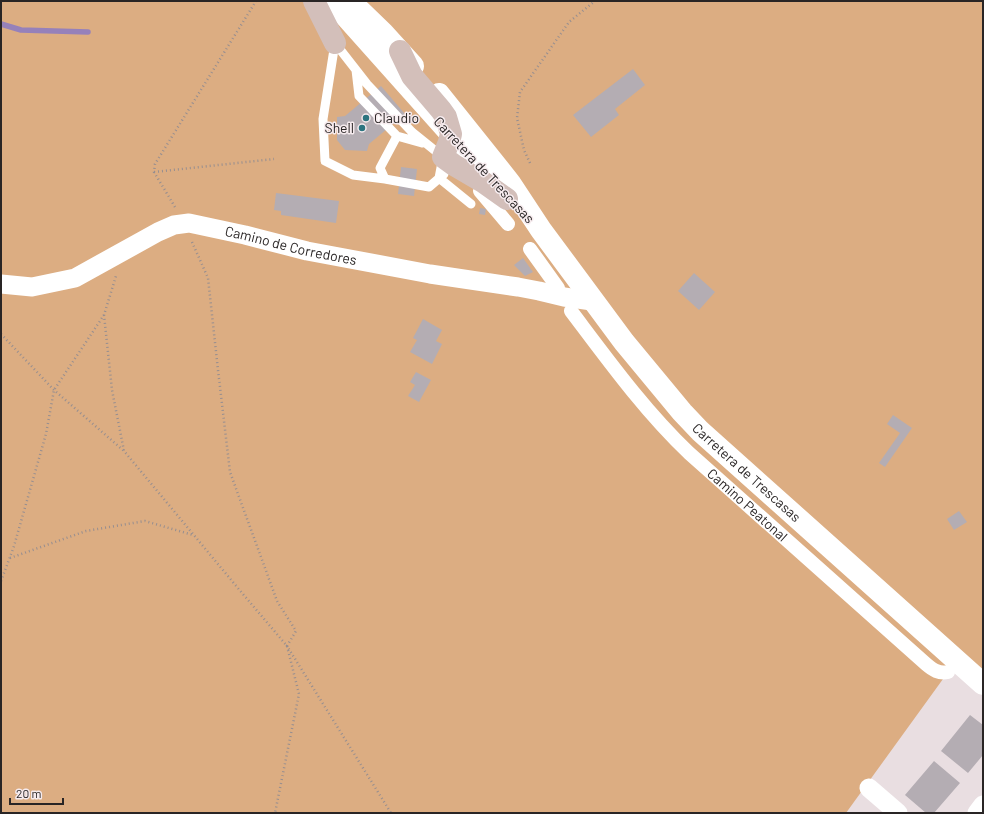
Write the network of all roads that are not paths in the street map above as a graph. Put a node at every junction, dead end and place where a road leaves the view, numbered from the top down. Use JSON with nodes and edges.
{"nodes":[{"id":1,"x":308,"y":1,"type":"edge"},
{"id":2,"x":332,"y":1,"type":"edge"},
{"id":3,"x":350,"y":1,"type":"edge"},
{"id":4,"x":335,"y":44,"type":"junction"},
{"id":5,"x":400,"y":51,"type":"junction"},
{"id":6,"x":356,"y":70,"type":"junction"},
{"id":7,"x":451,"y":134,"type":"junction"},
{"id":8,"x":396,"y":136,"type":"junction"},
{"id":9,"x":441,"y":161,"type":"junction"},
{"id":10,"x":385,"y":179,"type":"junction"},
{"id":11,"x":480,"y":191,"type":"dead end"},
{"id":12,"x":507,"y":199,"type":"junction"},
{"id":13,"x":471,"y":204,"type":"dead end"},
{"id":14,"x":508,"y":224,"type":"dead end"},
{"id":15,"x":542,"y":230,"type":"junction"},
{"id":16,"x":530,"y":249,"type":"dead end"},
{"id":17,"x":1,"y":284,"type":"edge"},
{"id":18,"x":558,"y":288,"type":"dead end"},
{"id":19,"x":592,"y":301,"type":"junction"},
{"id":20,"x":571,"y":311,"type":"dead end"},
{"id":21,"x":948,"y":672,"type":"dead end"},
{"id":22,"x":983,"y":684,"type":"edge"},
{"id":23,"x":869,"y":788,"type":"dead end"},
{"id":24,"x":983,"y":805,"type":"edge"},
{"id":25,"x":898,"y":813,"type":"edge"},
{"id":26,"x":977,"y":813,"type":"edge"}],
"edges":[{"from":1,"to":4,"type":"main road"},
{"from":2,"to":7,"type":"street","name":"Carretera de Trescasas"},
{"from":3,"to":5,"type":"street","name":"Carretera de Trescasas"},
{"from":4,"to":6,"type":"lane"},
{"from":4,"to":10,"type":"lane"},
{"from":5,"to":7,"type":"main road"},
{"from":5,"to":15,"type":"street","name":"Carretera de Trescasas"},
{"from":6,"to":8,"type":"lane"},
{"from":6,"to":9,"type":"lane"},
{"from":7,"to":9,"type":"main road"},
{"from":7,"to":12,"type":"street","name":"Carretera de Trescasas"},
{"from":8,"to":9,"type":"lane"},
{"from":8,"to":10,"type":"lane"},
{"from":9,"to":10,"type":"lane"},
{"from":9,"to":12,"type":"main road"},
{"from":9,"to":13,"type":"lane"},
{"from":11,"to":14,"type":"street"},
{"from":12,"to":15,"type":"street","name":"Carretera de Trescasas"},
{"from":15,"to":19,"type":"street","name":"Carretera de Trescasas"},
{"from":16,"to":18,"type":"street"},
{"from":17,"to":19,"type":"street","name":"Camino de Corredores"},
{"from":19,"to":22,"type":"street","name":"Carretera de Trescasas"},
{"from":20,"to":21,"type":"street","name":"Camino Peatonal"},
{"from":23,"to":25,"type":"street"},
{"from":24,"to":26,"type":"street"}]}
